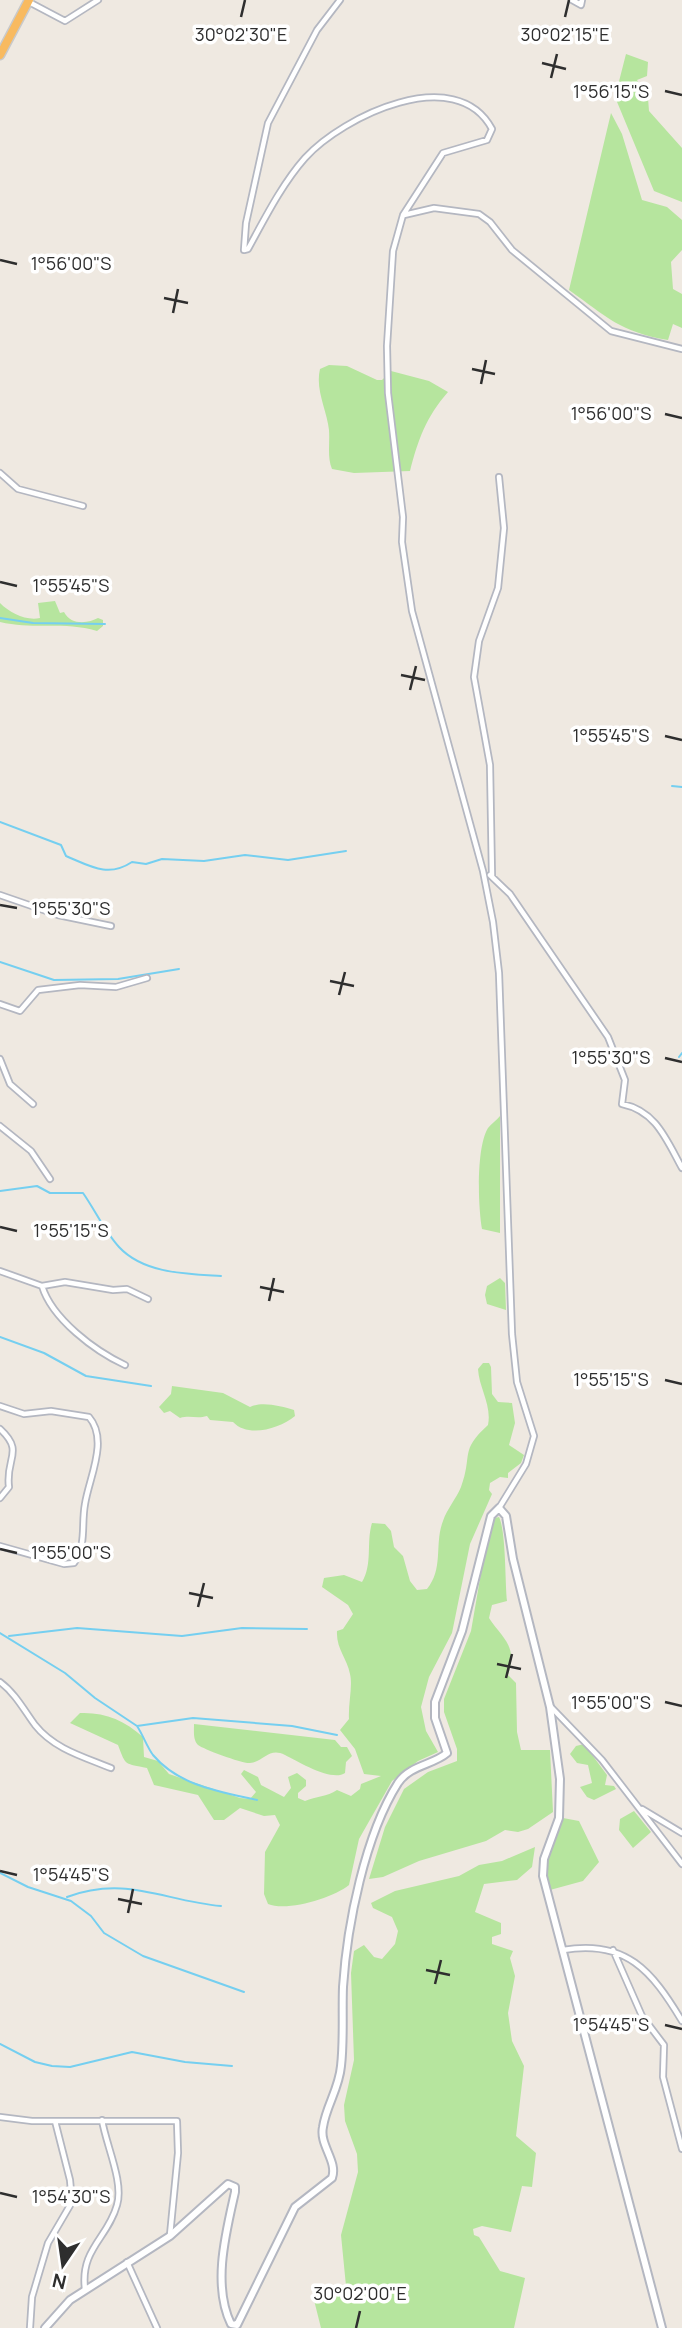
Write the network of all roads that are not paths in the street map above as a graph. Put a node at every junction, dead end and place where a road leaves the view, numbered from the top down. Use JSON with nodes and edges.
{"nodes":[{"id":1,"x":27,"y":0,"type":"edge"},
{"id":2,"x":98,"y":0,"type":"edge"},
{"id":3,"x":340,"y":0,"type":"edge"},
{"id":4,"x":572,"y":0,"type":"edge"},
{"id":5,"x":582,"y":0,"type":"edge"},
{"id":6,"x":0,"y":45,"type":"edge"},
{"id":7,"x":0,"y":55,"type":"edge"},
{"id":8,"x":403,"y":215,"type":"junction"},
{"id":9,"x":682,"y":349,"type":"edge"},
{"id":10,"x":0,"y":473,"type":"edge"},
{"id":11,"x":499,"y":477,"type":"dead end"},
{"id":12,"x":83,"y":506,"type":"dead end"},
{"id":13,"x":484,"y":871,"type":"junction"},
{"id":14,"x":492,"y":876,"type":"junction"},
{"id":15,"x":0,"y":895,"type":"edge"},
{"id":16,"x":111,"y":926,"type":"dead end"},
{"id":17,"x":147,"y":978,"type":"dead end"},
{"id":18,"x":0,"y":1004,"type":"edge"},
{"id":19,"x":0,"y":1059,"type":"edge"},
{"id":20,"x":33,"y":1104,"type":"dead end"},
{"id":21,"x":0,"y":1126,"type":"edge"},
{"id":22,"x":682,"y":1168,"type":"edge"},
{"id":23,"x":50,"y":1179,"type":"dead end"},
{"id":24,"x":0,"y":1271,"type":"edge"},
{"id":25,"x":42,"y":1286,"type":"junction"},
{"id":26,"x":148,"y":1300,"type":"dead end"},
{"id":27,"x":125,"y":1365,"type":"dead end"},
{"id":28,"x":0,"y":1406,"type":"edge"},
{"id":29,"x":0,"y":1429,"type":"edge"},
{"id":30,"x":0,"y":1498,"type":"edge"},
{"id":31,"x":499,"y":1508,"type":"junction"},
{"id":32,"x":0,"y":1546,"type":"edge"},
{"id":33,"x":0,"y":1682,"type":"edge"},
{"id":34,"x":550,"y":1707,"type":"junction"},
{"id":35,"x":111,"y":1768,"type":"dead end"},
{"id":36,"x":638,"y":1807,"type":"junction"},
{"id":37,"x":682,"y":1833,"type":"edge"},
{"id":38,"x":682,"y":1864,"type":"edge"},
{"id":39,"x":563,"y":1950,"type":"junction"},
{"id":40,"x":613,"y":1950,"type":"junction"},
{"id":41,"x":682,"y":2021,"type":"edge"},
{"id":42,"x":0,"y":2118,"type":"edge"},
{"id":43,"x":102,"y":2120,"type":"junction"},
{"id":44,"x":55,"y":2121,"type":"junction"},
{"id":45,"x":682,"y":2149,"type":"edge"},
{"id":46,"x":170,"y":2236,"type":"junction"},
{"id":47,"x":126,"y":2262,"type":"junction"},
{"id":48,"x":85,"y":2289,"type":"junction"},
{"id":49,"x":30,"y":2328,"type":"edge"},
{"id":50,"x":45,"y":2328,"type":"edge"},
{"id":51,"x":157,"y":2328,"type":"edge"},
{"id":52,"x":662,"y":2328,"type":"edge"}],
"edges":[{"from":1,"to":2,"type":"street"},
{"from":1,"to":6,"type":"highway"},
{"from":1,"to":7,"type":"highway"},
{"from":3,"to":8,"type":"street"},
{"from":4,"to":5,"type":"street"},
{"from":8,"to":9,"type":"street"},
{"from":8,"to":13,"type":"street"},
{"from":10,"to":12,"type":"street"},
{"from":11,"to":14,"type":"street"},
{"from":13,"to":14,"type":"street"},
{"from":13,"to":31,"type":"street"},
{"from":14,"to":22,"type":"street"},
{"from":15,"to":16,"type":"street"},
{"from":17,"to":18,"type":"street"},
{"from":19,"to":20,"type":"street"},
{"from":21,"to":23,"type":"street"},
{"from":24,"to":25,"type":"street"},
{"from":25,"to":26,"type":"street"},
{"from":25,"to":27,"type":"street"},
{"from":28,"to":32,"type":"street"},
{"from":29,"to":30,"type":"street"},
{"from":31,"to":34,"type":"main road"},
{"from":31,"to":46,"type":"main road"},
{"from":33,"to":35,"type":"street"},
{"from":34,"to":36,"type":"street"},
{"from":34,"to":39,"type":"main road"},
{"from":36,"to":37,"type":"street"},
{"from":36,"to":38,"type":"street"},
{"from":39,"to":40,"type":"street"},
{"from":39,"to":52,"type":"main road"},
{"from":40,"to":41,"type":"street"},
{"from":40,"to":45,"type":"street"},
{"from":42,"to":44,"type":"street"},
{"from":43,"to":44,"type":"street"},
{"from":43,"to":46,"type":"street"},
{"from":43,"to":48,"type":"street"},
{"from":44,"to":49,"type":"street"},
{"from":46,"to":47,"type":"main road"},
{"from":47,"to":48,"type":"main road"},
{"from":47,"to":51,"type":"street"},
{"from":48,"to":50,"type":"main road"}]}
